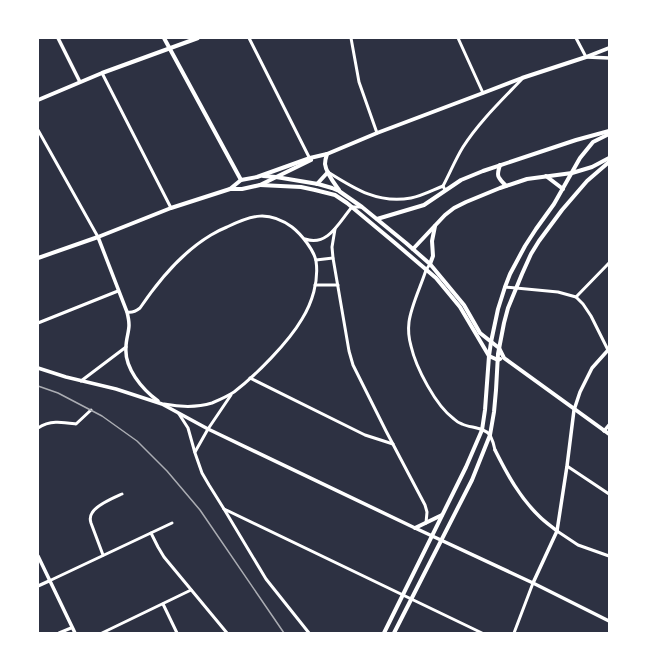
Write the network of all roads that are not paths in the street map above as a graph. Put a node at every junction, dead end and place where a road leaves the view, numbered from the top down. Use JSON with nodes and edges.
{"nodes":[{"id":1,"x":58,"y":38,"type":"edge"},
{"id":2,"x":164,"y":38,"type":"edge"},
{"id":3,"x":198,"y":38,"type":"edge"},
{"id":4,"x":248,"y":38,"type":"edge"},
{"id":5,"x":351,"y":38,"type":"edge"},
{"id":6,"x":458,"y":38,"type":"edge"},
{"id":7,"x":576,"y":38,"type":"edge"},
{"id":8,"x":170,"y":48,"type":"junction"},
{"id":9,"x":609,"y":48,"type":"edge"},
{"id":10,"x":586,"y":58,"type":"junction"},
{"id":11,"x":609,"y":58,"type":"edge"},
{"id":12,"x":102,"y":73,"type":"junction"},
{"id":13,"x":522,"y":78,"type":"junction"},
{"id":14,"x":80,"y":82,"type":"junction"},
{"id":15,"x":483,"y":93,"type":"junction"},
{"id":16,"x":38,"y":100,"type":"edge"},
{"id":17,"x":38,"y":130,"type":"edge"},
{"id":18,"x":609,"y":131,"type":"edge"},
{"id":19,"x":377,"y":133,"type":"junction"},
{"id":20,"x":609,"y":134,"type":"edge"},
{"id":21,"x":327,"y":154,"type":"junction"},
{"id":22,"x":609,"y":158,"type":"edge"},
{"id":23,"x":312,"y":159,"type":"junction"},
{"id":24,"x":609,"y":162,"type":"edge"},
{"id":25,"x":500,"y":165,"type":"junction"},
{"id":26,"x":328,"y":172,"type":"junction"},
{"id":27,"x":572,"y":173,"type":"junction"},
{"id":28,"x":257,"y":176,"type":"junction"},
{"id":29,"x":276,"y":176,"type":"junction"},
{"id":30,"x":546,"y":176,"type":"junction"},
{"id":31,"x":241,"y":180,"type":"junction"},
{"id":32,"x":317,"y":184,"type":"junction"},
{"id":33,"x":260,"y":185,"type":"junction"},
{"id":34,"x":506,"y":186,"type":"junction"},
{"id":35,"x":444,"y":188,"type":"junction"},
{"id":36,"x":230,"y":189,"type":"junction"},
{"id":37,"x":563,"y":189,"type":"junction"},
{"id":38,"x":339,"y":191,"type":"junction"},
{"id":39,"x":352,"y":207,"type":"junction"},
{"id":40,"x":362,"y":207,"type":"junction"},
{"id":41,"x":171,"y":208,"type":"junction"},
{"id":42,"x":377,"y":219,"type":"junction"},
{"id":43,"x":435,"y":226,"type":"junction"},
{"id":44,"x":335,"y":229,"type":"junction"},
{"id":45,"x":98,"y":237,"type":"junction"},
{"id":46,"x":305,"y":240,"type":"junction"},
{"id":47,"x":413,"y":248,"type":"junction"},
{"id":48,"x":38,"y":258,"type":"edge"},
{"id":49,"x":333,"y":258,"type":"junction"},
{"id":50,"x":316,"y":260,"type":"junction"},
{"id":51,"x":609,"y":263,"type":"edge"},
{"id":52,"x":430,"y":264,"type":"junction"},
{"id":53,"x":426,"y":270,"type":"junction"},
{"id":54,"x":316,"y":285,"type":"junction"},
{"id":55,"x":338,"y":285,"type":"junction"},
{"id":56,"x":505,"y":287,"type":"junction"},
{"id":57,"x":515,"y":288,"type":"junction"},
{"id":58,"x":118,"y":291,"type":"junction"},
{"id":59,"x":576,"y":297,"type":"junction"},
{"id":60,"x":127,"y":312,"type":"junction"},
{"id":61,"x":38,"y":323,"type":"edge"},
{"id":62,"x":491,"y":342,"type":"junction"},
{"id":63,"x":126,"y":347,"type":"junction"},
{"id":64,"x":499,"y":348,"type":"junction"},
{"id":65,"x":608,"y":350,"type":"edge"},
{"id":66,"x":489,"y":356,"type":"junction"},
{"id":67,"x":504,"y":358,"type":"junction"},
{"id":68,"x":498,"y":360,"type":"junction"},
{"id":69,"x":38,"y":368,"type":"edge"},
{"id":70,"x":250,"y":378,"type":"junction"},
{"id":71,"x":81,"y":381,"type":"junction"},
{"id":72,"x":232,"y":393,"type":"junction"},
{"id":73,"x":162,"y":404,"type":"junction"},
{"id":74,"x":91,"y":410,"type":"dead end"},
{"id":75,"x":574,"y":410,"type":"junction"},
{"id":76,"x":179,"y":413,"type":"junction"},
{"id":77,"x":609,"y":425,"type":"edge"},
{"id":78,"x":38,"y":428,"type":"edge"},
{"id":79,"x":208,"y":429,"type":"junction"},
{"id":80,"x":482,"y":430,"type":"junction"},
{"id":81,"x":604,"y":431,"type":"junction"},
{"id":82,"x":609,"y":434,"type":"edge"},
{"id":83,"x":490,"y":435,"type":"junction"},
{"id":84,"x":393,"y":444,"type":"junction"},
{"id":85,"x":495,"y":450,"type":"joint"},
{"id":86,"x":195,"y":453,"type":"junction"},
{"id":87,"x":567,"y":466,"type":"junction"},
{"id":88,"x":122,"y":494,"type":"dead end"},
{"id":89,"x":609,"y":494,"type":"edge"},
{"id":90,"x":224,"y":509,"type":"junction"},
{"id":91,"x":442,"y":515,"type":"junction"},
{"id":92,"x":172,"y":523,"type":"dead end"},
{"id":93,"x":426,"y":523,"type":"junction"},
{"id":94,"x":415,"y":528,"type":"junction"},
{"id":95,"x":557,"y":531,"type":"junction"},
{"id":96,"x":151,"y":533,"type":"junction"},
{"id":97,"x":432,"y":536,"type":"junction"},
{"id":98,"x":442,"y":540,"type":"junction"},
{"id":99,"x":103,"y":555,"type":"junction"},
{"id":100,"x":38,"y":556,"type":"edge"},
{"id":101,"x":609,"y":556,"type":"edge"},
{"id":102,"x":49,"y":581,"type":"junction"},
{"id":103,"x":533,"y":583,"type":"junction"},
{"id":104,"x":38,"y":586,"type":"edge"},
{"id":105,"x":192,"y":590,"type":"junction"},
{"id":106,"x":403,"y":595,"type":"junction"},
{"id":107,"x":412,"y":599,"type":"junction"},
{"id":108,"x":163,"y":604,"type":"junction"},
{"id":109,"x":609,"y":621,"type":"edge"},
{"id":110,"x":72,"y":628,"type":"junction"},
{"id":111,"x":59,"y":633,"type":"edge"},
{"id":112,"x":75,"y":633,"type":"edge"},
{"id":113,"x":102,"y":633,"type":"edge"},
{"id":114,"x":177,"y":633,"type":"edge"},
{"id":115,"x":226,"y":633,"type":"edge"},
{"id":116,"x":309,"y":633,"type":"edge"},
{"id":117,"x":384,"y":633,"type":"edge"},
{"id":118,"x":394,"y":633,"type":"edge"},
{"id":119,"x":482,"y":633,"type":"edge"},
{"id":120,"x":514,"y":633,"type":"edge"}],
"edges":[{"from":1,"to":14,"type":"street"},
{"from":2,"to":8,"type":"main road"},
{"from":3,"to":8,"type":"main road"},
{"from":4,"to":23,"type":"street"},
{"from":5,"to":19,"type":"street"},
{"from":6,"to":15,"type":"street"},
{"from":7,"to":10,"type":"street"},
{"from":8,"to":12,"type":"main road"},
{"from":8,"to":31,"type":"main road"},
{"from":9,"to":10,"type":"main road"},
{"from":10,"to":11,"type":"street"},
{"from":10,"to":13,"type":"main road"},
{"from":12,"to":14,"type":"main road"},
{"from":12,"to":41,"type":"street"},
{"from":13,"to":15,"type":"main road"},
{"from":13,"to":35,"type":"street"},
{"from":14,"to":16,"type":"main road"},
{"from":15,"to":19,"type":"main road"},
{"from":17,"to":45,"type":"street"},
{"from":18,"to":25,"type":"main road"},
{"from":19,"to":21,"type":"main road"},
{"from":20,"to":27,"type":"main road"},
{"from":21,"to":23,"type":"main road"},
{"from":21,"to":26,"type":"main road"},
{"from":22,"to":27,"type":"main road"},
{"from":23,"to":28,"type":"main road"},
{"from":23,"to":29,"type":"main road"},
{"from":24,"to":57,"type":"main road"},
{"from":25,"to":34,"type":"main road"},
{"from":25,"to":35,"type":"main road"},
{"from":26,"to":32,"type":"main road"},
{"from":26,"to":35,"type":"street"},
{"from":26,"to":38,"type":"main road"},
{"from":27,"to":30,"type":"main road"},
{"from":27,"to":37,"type":"main road"},
{"from":28,"to":29,"type":"main road"},
{"from":28,"to":31,"type":"main road"},
{"from":29,"to":32,"type":"main road"},
{"from":29,"to":33,"type":"main road"},
{"from":30,"to":34,"type":"main road"},
{"from":30,"to":37,"type":"main road"},
{"from":31,"to":36,"type":"main road"},
{"from":32,"to":38,"type":"main road"},
{"from":33,"to":36,"type":"main road"},
{"from":33,"to":39,"type":"main road"},
{"from":34,"to":43,"type":"main road"},
{"from":35,"to":42,"type":"main road"},
{"from":36,"to":41,"type":"main road"},
{"from":37,"to":56,"type":"main road"},
{"from":38,"to":40,"type":"main road"},
{"from":39,"to":40,"type":"street"},
{"from":39,"to":44,"type":"street"},
{"from":39,"to":53,"type":"main road"},
{"from":40,"to":42,"type":"main road"},
{"from":41,"to":45,"type":"main road"},
{"from":42,"to":47,"type":"main road"},
{"from":43,"to":47,"type":"main road"},
{"from":43,"to":52,"type":"main road"},
{"from":44,"to":46,"type":"street"},
{"from":44,"to":49,"type":"street"},
{"from":45,"to":48,"type":"main road"},
{"from":45,"to":58,"type":"street"},
{"from":46,"to":50,"type":"street"},
{"from":46,"to":60,"type":"street"},
{"from":47,"to":52,"type":"main road"},
{"from":49,"to":50,"type":"street"},
{"from":49,"to":55,"type":"street"},
{"from":50,"to":54,"type":"street"},
{"from":51,"to":59,"type":"street"},
{"from":52,"to":53,"type":"street"},
{"from":52,"to":62,"type":"main road"},
{"from":53,"to":66,"type":"main road"},
{"from":53,"to":80,"type":"street"},
{"from":54,"to":55,"type":"street"},
{"from":54,"to":70,"type":"street"},
{"from":55,"to":84,"type":"street"},
{"from":56,"to":57,"type":"street"},
{"from":56,"to":62,"type":"main road"},
{"from":57,"to":59,"type":"street"},
{"from":57,"to":64,"type":"main road"},
{"from":58,"to":60,"type":"street"},
{"from":58,"to":61,"type":"street"},
{"from":59,"to":65,"type":"street"},
{"from":60,"to":63,"type":"street"},
{"from":62,"to":64,"type":"main road"},
{"from":62,"to":66,"type":"main road"},
{"from":63,"to":71,"type":"street"},
{"from":63,"to":73,"type":"street"},
{"from":64,"to":67,"type":"main road"},
{"from":64,"to":68,"type":"main road"},
{"from":65,"to":75,"type":"street"},
{"from":66,"to":68,"type":"main road"},
{"from":66,"to":80,"type":"main road"},
{"from":67,"to":68,"type":"main road"},
{"from":67,"to":75,"type":"main road"},
{"from":68,"to":83,"type":"main road"},
{"from":69,"to":71,"type":"street"},
{"from":70,"to":72,"type":"street"},
{"from":70,"to":84,"type":"street"},
{"from":71,"to":73,"type":"street"},
{"from":72,"to":73,"type":"street"},
{"from":72,"to":79,"type":"street"},
{"from":73,"to":76,"type":"street"},
{"from":74,"to":78,"type":"street"},
{"from":75,"to":81,"type":"main road"},
{"from":75,"to":87,"type":"street"},
{"from":76,"to":79,"type":"street"},
{"from":76,"to":86,"type":"street"},
{"from":77,"to":81,"type":"street"},
{"from":79,"to":86,"type":"street"},
{"from":79,"to":94,"type":"street"},
{"from":80,"to":83,"type":"street"},
{"from":80,"to":91,"type":"main road"},
{"from":81,"to":82,"type":"main road"},
{"from":83,"to":85,"type":"street"},
{"from":83,"to":98,"type":"main road"},
{"from":84,"to":93,"type":"street"},
{"from":85,"to":95,"type":"street"},
{"from":86,"to":90,"type":"street"},
{"from":87,"to":89,"type":"street"},
{"from":87,"to":95,"type":"street"},
{"from":88,"to":99,"type":"street"},
{"from":90,"to":106,"type":"street"},
{"from":90,"to":116,"type":"street"},
{"from":91,"to":93,"type":"main road"},
{"from":91,"to":97,"type":"main road"},
{"from":92,"to":96,"type":"street"},
{"from":93,"to":94,"type":"main road"},
{"from":94,"to":97,"type":"street"},
{"from":95,"to":101,"type":"street"},
{"from":95,"to":103,"type":"street"},
{"from":96,"to":99,"type":"street"},
{"from":96,"to":105,"type":"street"},
{"from":97,"to":98,"type":"street"},
{"from":97,"to":106,"type":"main road"},
{"from":98,"to":103,"type":"street"},
{"from":98,"to":107,"type":"main road"},
{"from":99,"to":102,"type":"street"},
{"from":100,"to":102,"type":"street"},
{"from":102,"to":104,"type":"street"},
{"from":102,"to":110,"type":"street"},
{"from":103,"to":109,"type":"street"},
{"from":103,"to":120,"type":"street"},
{"from":105,"to":108,"type":"street"},
{"from":105,"to":115,"type":"street"},
{"from":106,"to":107,"type":"street"},
{"from":106,"to":117,"type":"main road"},
{"from":107,"to":118,"type":"main road"},
{"from":107,"to":119,"type":"street"},
{"from":108,"to":113,"type":"street"},
{"from":108,"to":114,"type":"street"},
{"from":110,"to":111,"type":"street"},
{"from":110,"to":112,"type":"street"}]}
